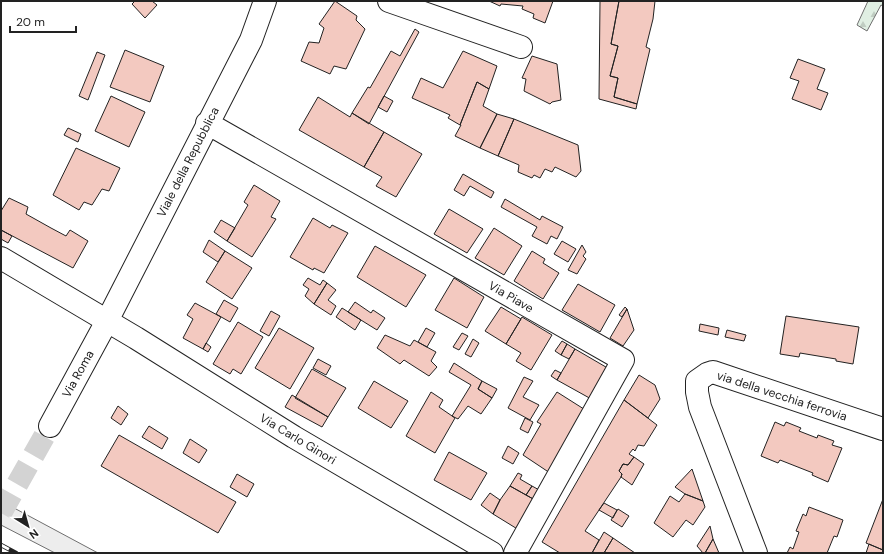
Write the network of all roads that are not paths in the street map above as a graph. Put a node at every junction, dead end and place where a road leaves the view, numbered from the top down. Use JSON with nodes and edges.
{"nodes":[{"id":1,"x":265,"y":1,"type":"edge"},
{"id":2,"x":389,"y":1,"type":"edge"},
{"id":3,"x":434,"y":8,"type":"edge"},
{"id":4,"x":521,"y":47,"type":"dead end"},
{"id":5,"x":207,"y":124,"type":"junction"},
{"id":6,"x":1,"y":258,"type":"edge"},
{"id":7,"x":107,"y":322,"type":"junction"},
{"id":8,"x":50,"y":426,"type":"tunnel mouth"},
{"id":9,"x":883,"y":429,"type":"edge"},
{"id":10,"x":492,"y":553,"type":"edge"},
{"id":11,"x":515,"y":553,"type":"edge"},
{"id":12,"x":756,"y":553,"type":"edge"}],
"edges":[{"from":1,"to":5,"type":"street","name":"Viale della Repubblica"},
{"from":2,"to":3,"type":"street"},
{"from":3,"to":4,"type":"street"},
{"from":5,"to":7,"type":"street","name":"Viale della Repubblica"},
{"from":5,"to":11,"type":"street","name":"Via Piave"},
{"from":6,"to":7,"type":"street","name":"Via Carlo Ginori"},
{"from":7,"to":8,"type":"street","name":"Via Roma"},
{"from":7,"to":10,"type":"street","name":"Via Carlo Ginori"},
{"from":9,"to":12,"type":"street","name":"via della vecchia ferrovia"}]}
